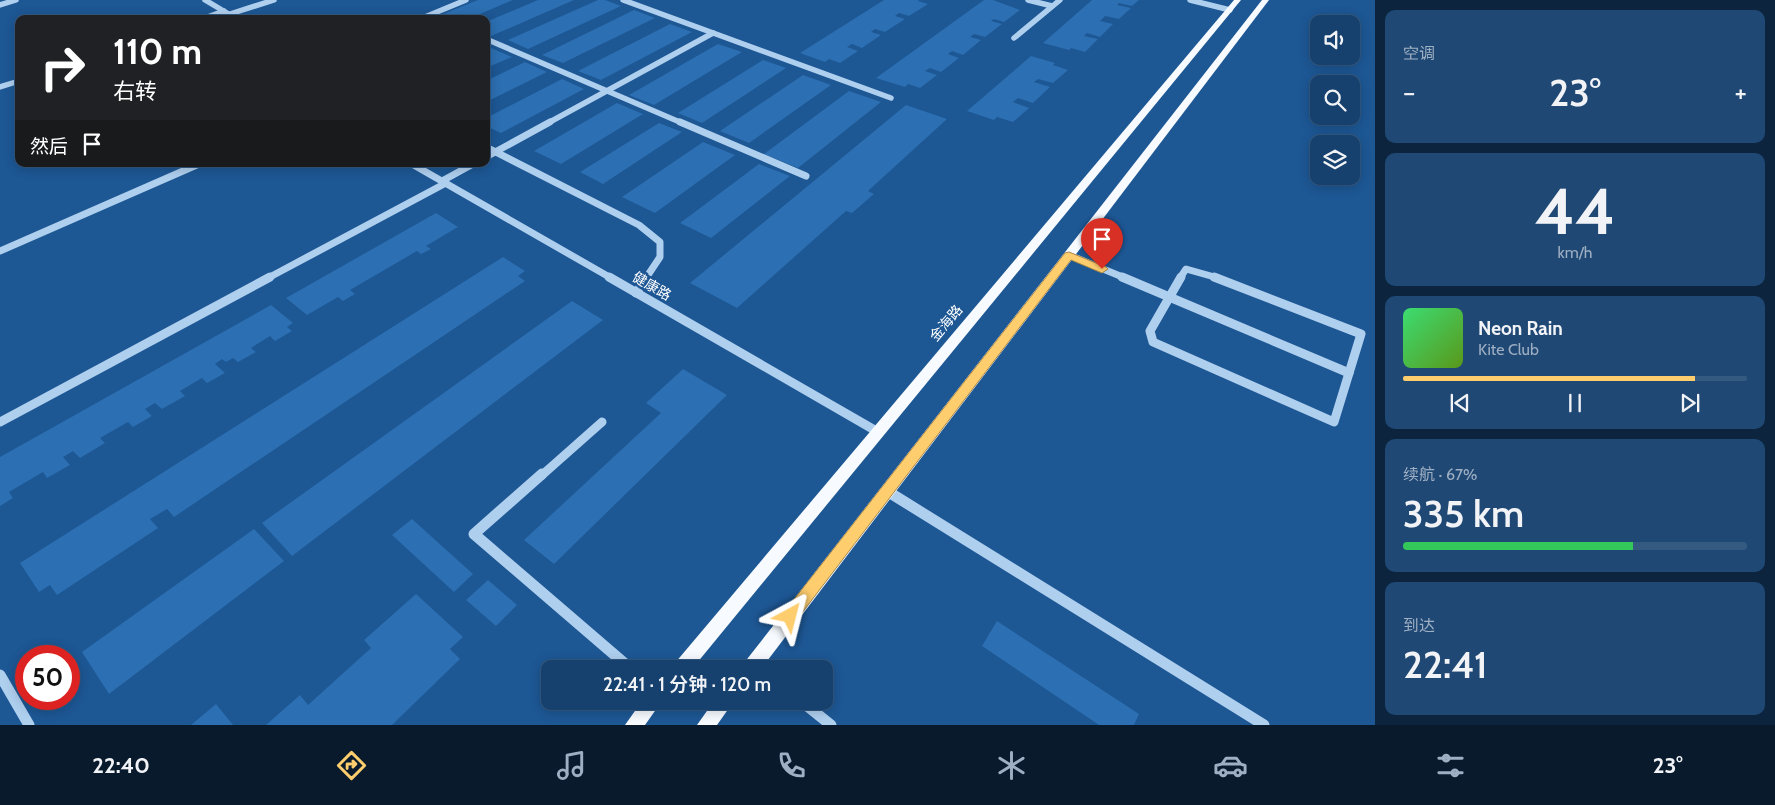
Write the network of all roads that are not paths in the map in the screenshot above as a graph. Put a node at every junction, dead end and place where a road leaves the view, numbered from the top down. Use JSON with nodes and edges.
{"nodes":[{"id":1,"x":16,"y":0,"type":"edge"},
{"id":2,"x":205,"y":0,"type":"edge"},
{"id":3,"x":274,"y":0,"type":"edge"},
{"id":4,"x":466,"y":0,"type":"edge"},
{"id":5,"x":624,"y":0,"type":"edge"},
{"id":6,"x":1028,"y":0,"type":"edge"},
{"id":7,"x":1060,"y":0,"type":"edge"},
{"id":8,"x":1190,"y":0,"type":"edge"},
{"id":9,"x":1266,"y":0,"type":"edge"},
{"id":10,"x":0,"y":5,"type":"edge"},
{"id":11,"x":1234,"y":5,"type":"edge"},
{"id":12,"x":1052,"y":6,"type":"junction"},
{"id":13,"x":227,"y":13,"type":"junction"},
{"id":14,"x":430,"y":14,"type":"edge"},
{"id":15,"x":219,"y":15,"type":"edge"},
{"id":16,"x":231,"y":15,"type":"edge"},
{"id":17,"x":713,"y":33,"type":"junction"},
{"id":18,"x":1014,"y":38,"type":"dead end"},
{"id":19,"x":490,"y":41,"type":"edge"},
{"id":20,"x":15,"y":82,"type":"edge"},
{"id":21,"x":0,"y":87,"type":"edge"},
{"id":22,"x":607,"y":91,"type":"junction"},
{"id":23,"x":891,"y":98,"type":"dead end"},
{"id":24,"x":490,"y":149,"type":"edge"},
{"id":25,"x":495,"y":152,"type":"junction"},
{"id":26,"x":490,"y":155,"type":"edge"},
{"id":27,"x":192,"y":167,"type":"edge"},
{"id":28,"x":417,"y":167,"type":"edge"},
{"id":29,"x":468,"y":167,"type":"edge"},
{"id":30,"x":806,"y":176,"type":"dead end"},
{"id":31,"x":444,"y":182,"type":"junction"},
{"id":32,"x":0,"y":251,"type":"edge"},
{"id":33,"x":1069,"y":255,"type":"junction"},
{"id":34,"x":636,"y":293,"type":"junction"},
{"id":35,"x":1170,"y":297,"type":"junction"},
{"id":36,"x":1349,"y":372,"type":"junction"},
{"id":37,"x":0,"y":422,"type":"edge"},
{"id":38,"x":602,"y":422,"type":"dead end"},
{"id":39,"x":878,"y":432,"type":"junction"},
{"id":40,"x":887,"y":492,"type":"junction"},
{"id":41,"x":621,"y":660,"type":"edge"},
{"id":42,"x":688,"y":660,"type":"edge"},
{"id":43,"x":760,"y":660,"type":"edge"},
{"id":44,"x":0,"y":675,"type":"edge"},
{"id":45,"x":646,"y":710,"type":"edge"},
{"id":46,"x":718,"y":710,"type":"edge"},
{"id":47,"x":812,"y":710,"type":"edge"},
{"id":48,"x":29,"y":725,"type":"edge"},
{"id":49,"x":634,"y":725,"type":"edge"},
{"id":50,"x":706,"y":725,"type":"edge"},
{"id":51,"x":830,"y":725,"type":"edge"},
{"id":52,"x":1264,"y":725,"type":"edge"}],
"edges":[{"from":1,"to":10,"type":"street"},
{"from":2,"to":13,"type":"street"},
{"from":3,"to":13,"type":"street"},
{"from":4,"to":14,"type":"street"},
{"from":5,"to":17,"type":"street"},
{"from":6,"to":12,"type":"street"},
{"from":7,"to":12,"type":"street"},
{"from":8,"to":11,"type":"street"},
{"from":9,"to":33,"type":"main road"},
{"from":11,"to":39,"type":"main road","name":"金海路"},
{"from":12,"to":18,"type":"street"},
{"from":13,"to":15,"type":"street"},
{"from":13,"to":16,"type":"street"},
{"from":17,"to":22,"type":"street"},
{"from":17,"to":23,"type":"street"},
{"from":19,"to":22,"type":"street"},
{"from":20,"to":21,"type":"street"},
{"from":22,"to":25,"type":"street"},
{"from":22,"to":30,"type":"street"},
{"from":24,"to":25,"type":"street"},
{"from":25,"to":26,"type":"street"},
{"from":25,"to":34,"type":"street"},
{"from":27,"to":32,"type":"street"},
{"from":28,"to":31,"type":"street","name":"健康路"},
{"from":29,"to":31,"type":"street"},
{"from":31,"to":34,"type":"street","name":"健康路"},
{"from":31,"to":37,"type":"street"},
{"from":33,"to":35,"type":"street"},
{"from":33,"to":40,"type":"main road"},
{"from":34,"to":39,"type":"street","name":"健康路"},
{"from":35,"to":36,"type":"street"},
{"from":35,"to":36,"type":"street"},
{"from":35,"to":36,"type":"street"},
{"from":38,"to":41,"type":"street"},
{"from":39,"to":42,"type":"main road","name":"金海路"},
{"from":40,"to":43,"type":"main road"},
{"from":40,"to":52,"type":"street"},
{"from":44,"to":48,"type":"street"},
{"from":45,"to":49,"type":"main road"},
{"from":46,"to":50,"type":"main road"},
{"from":47,"to":51,"type":"street"}]}
